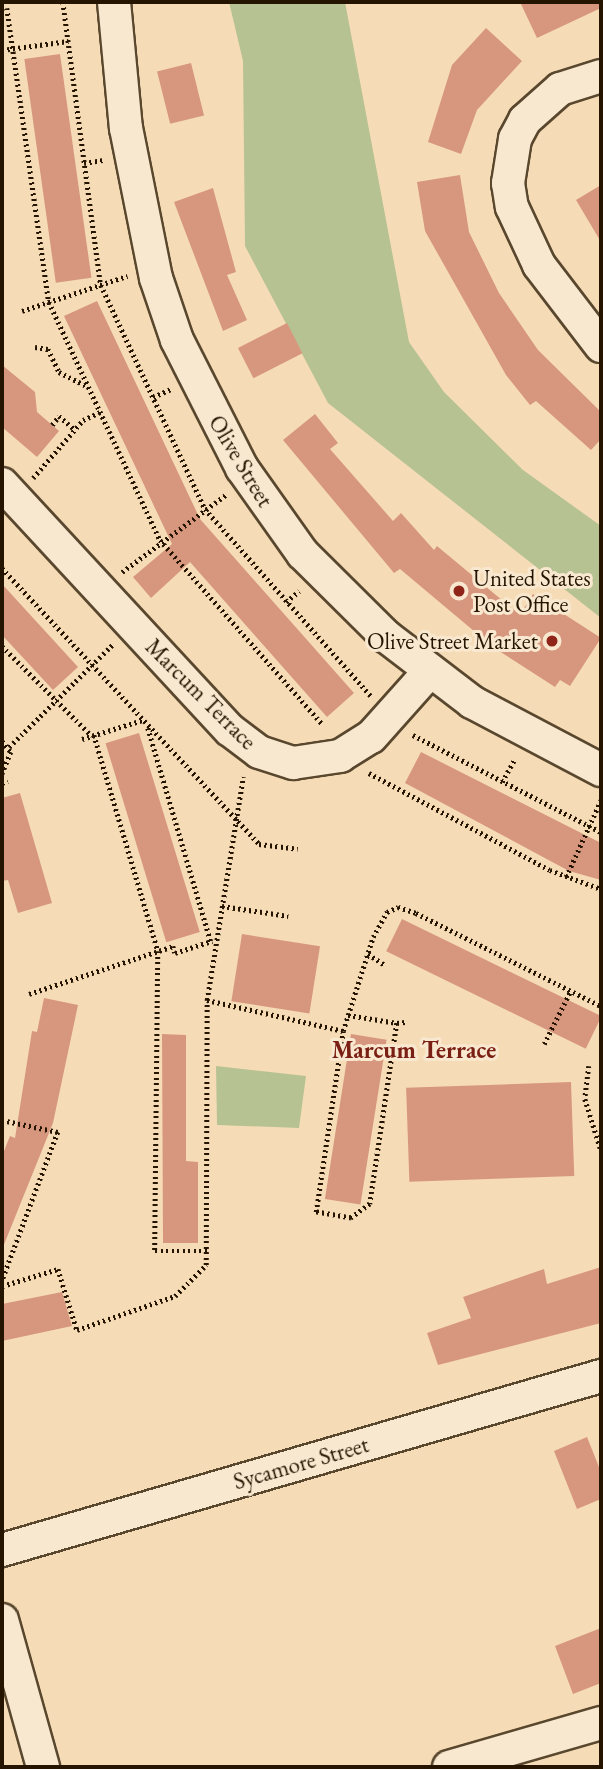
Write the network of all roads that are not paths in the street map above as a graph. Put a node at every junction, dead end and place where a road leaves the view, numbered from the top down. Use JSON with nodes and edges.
{"nodes":[{"id":1,"x":114,"y":2,"type":"edge"},
{"id":2,"x":601,"y":76,"type":"edge"},
{"id":3,"x":601,"y":346,"type":"edge"},
{"id":4,"x":15,"y":484,"type":"edge"},
{"id":5,"x":429,"y":672,"type":"junction"},
{"id":6,"x":601,"y":770,"type":"edge"},
{"id":7,"x":601,"y":1376,"type":"edge"},
{"id":8,"x":2,"y":1550,"type":"edge"},
{"id":9,"x":2,"y":1620,"type":"edge"},
{"id":10,"x":601,"y":1723,"type":"edge"},
{"id":11,"x":43,"y":1767,"type":"edge"},
{"id":12,"x":449,"y":1767,"type":"edge"}],
"edges":[{"from":1,"to":5,"type":"street","name":"Olive Street"},
{"from":2,"to":3,"type":"street"},
{"from":4,"to":5,"type":"street","name":"Marcum Terrace"},
{"from":5,"to":6,"type":"street","name":"Olive Street"},
{"from":7,"to":8,"type":"street","name":"Sycamore Street"},
{"from":9,"to":11,"type":"street"},
{"from":10,"to":12,"type":"street"}]}
